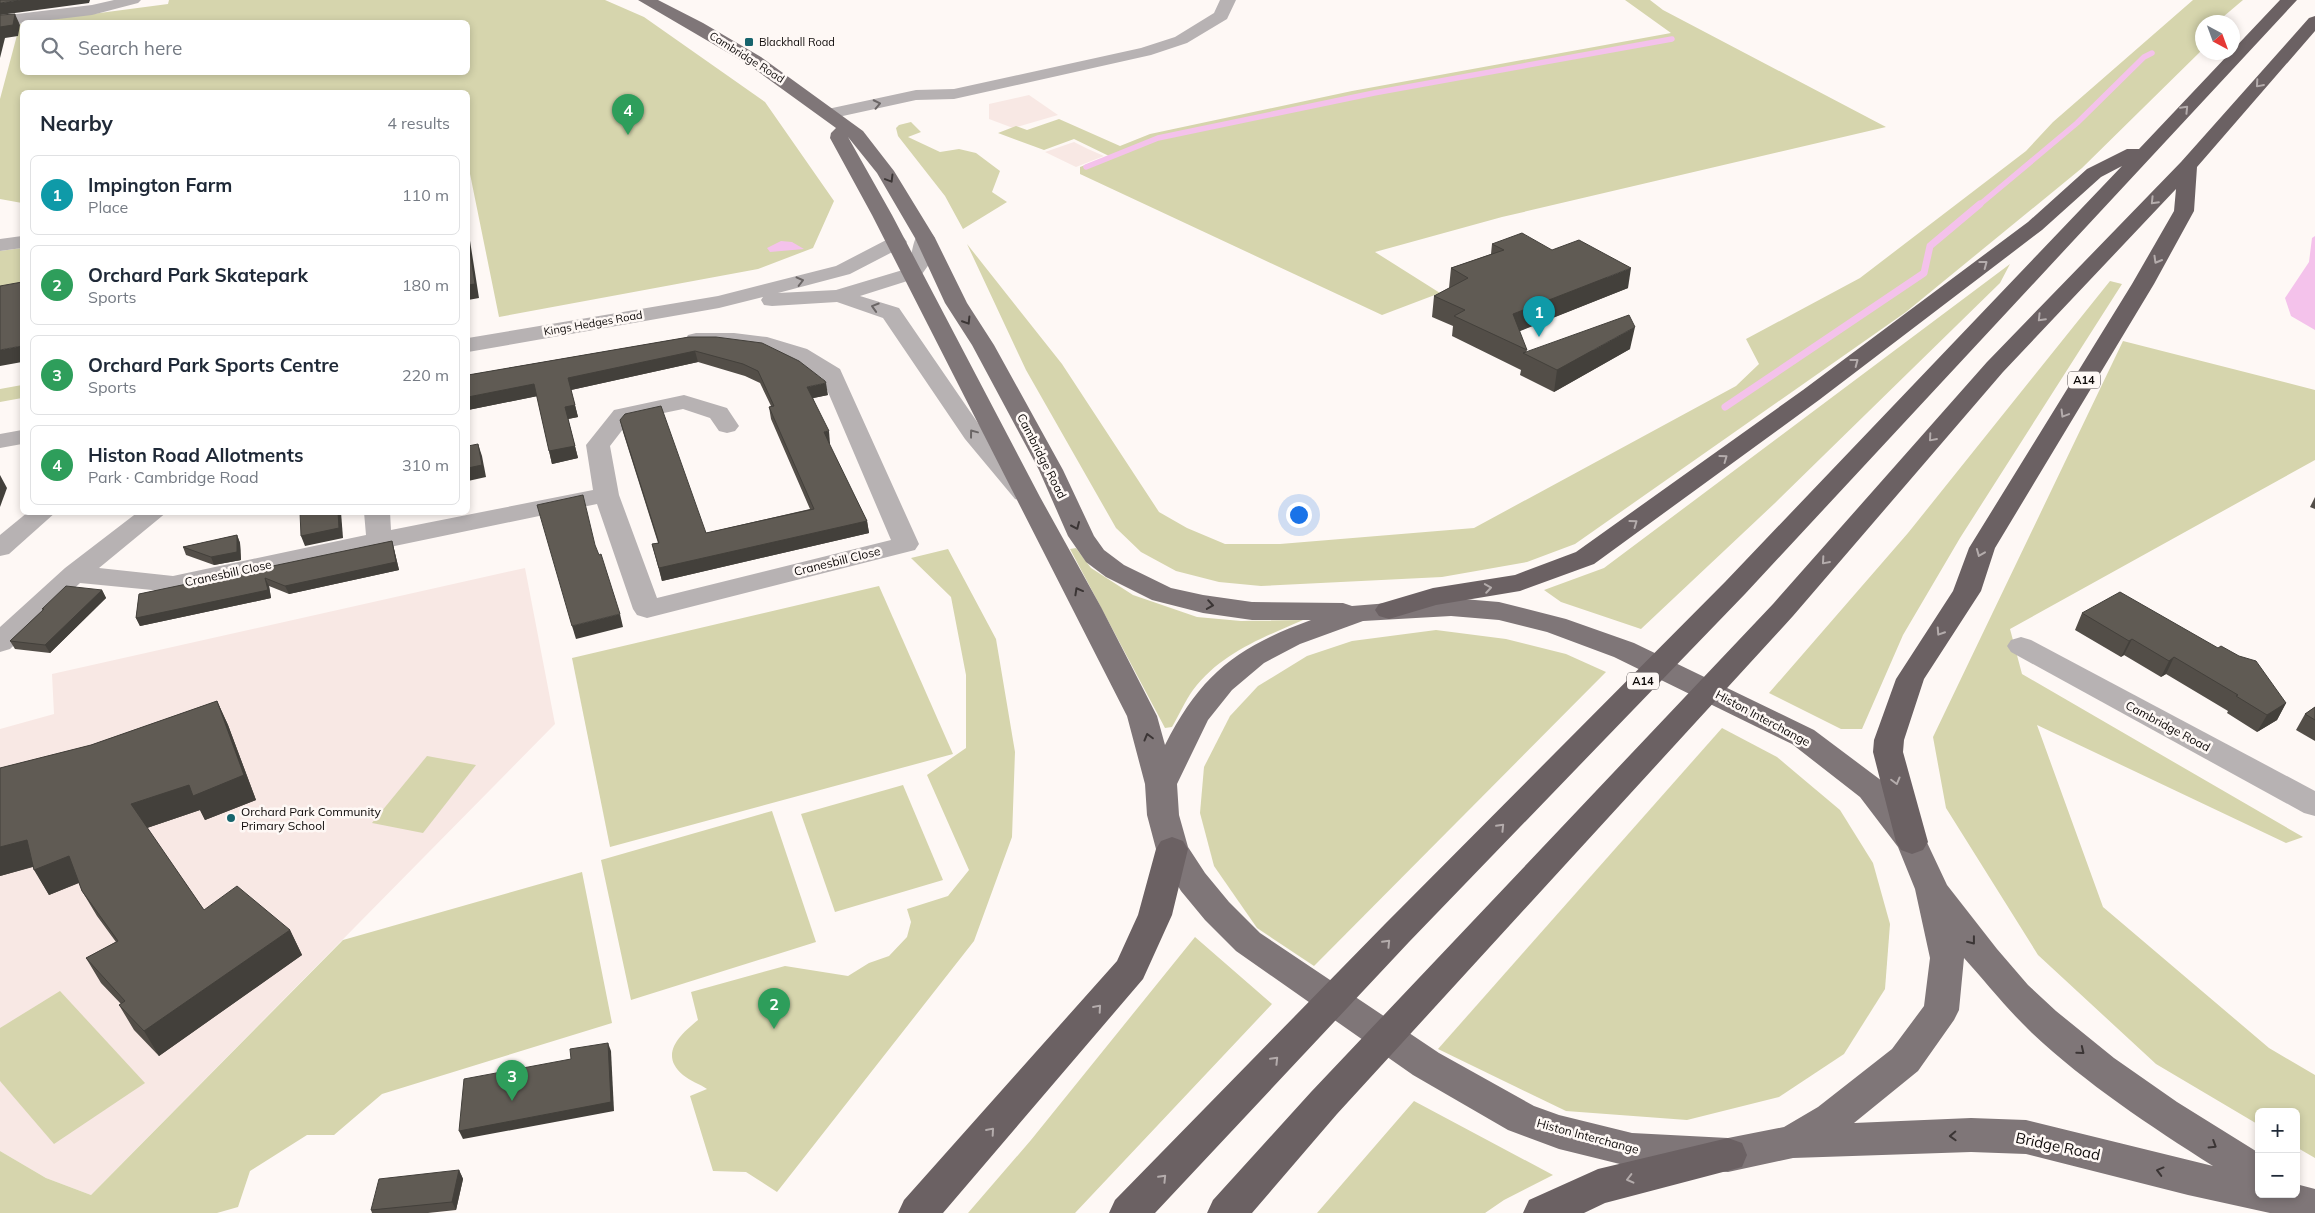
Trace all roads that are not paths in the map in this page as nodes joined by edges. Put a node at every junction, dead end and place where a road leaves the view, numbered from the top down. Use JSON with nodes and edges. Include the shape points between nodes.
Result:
{"nodes":[{"id":1,"x":133,"y":0,"type":"edge"},
{"id":2,"x":646,"y":0,"type":"edge"},
{"id":3,"x":1228,"y":0,"type":"edge"},
{"id":4,"x":2289,"y":0,"type":"edge"},
{"id":5,"x":0,"y":21,"type":"edge"},
{"id":6,"x":2315,"y":21,"type":"edge"},
{"id":7,"x":835,"y":119,"type":"junction"},
{"id":8,"x":2151,"y":144,"type":"junction"},
{"id":9,"x":2188,"y":166,"type":"junction"},
{"id":10,"x":925,"y":238,"type":"junction"},
{"id":11,"x":20,"y":242,"type":"edge"},
{"id":12,"x":897,"y":242,"type":"junction"},
{"id":13,"x":0,"y":245,"type":"edge"},
{"id":14,"x":843,"y":270,"type":"junction"},
{"id":15,"x":913,"y":274,"type":"junction"},
{"id":16,"x":944,"y":278,"type":"junction"},
{"id":17,"x":838,"y":296,"type":"junction"},
{"id":18,"x":719,"y":302,"type":"junction"},
{"id":19,"x":672,"y":343,"type":"edge"},
{"id":20,"x":470,"y":345,"type":"edge"},
{"id":21,"x":20,"y":422,"type":"edge"},
{"id":22,"x":0,"y":426,"type":"edge"},
{"id":23,"x":728,"y":426,"type":"dead end"},
{"id":24,"x":20,"y":437,"type":"edge"},
{"id":25,"x":0,"y":441,"type":"edge"},
{"id":26,"x":606,"y":495,"type":"junction"},
{"id":27,"x":1027,"y":497,"type":"junction"},
{"id":28,"x":40,"y":515,"type":"edge"},
{"id":29,"x":151,"y":515,"type":"edge"},
{"id":30,"x":377,"y":515,"type":"edge"},
{"id":31,"x":379,"y":540,"type":"junction"},
{"id":32,"x":0,"y":548,"type":"edge"},
{"id":33,"x":74,"y":574,"type":"junction"},
{"id":34,"x":1390,"y":610,"type":"junction"},
{"id":35,"x":1360,"y":612,"type":"junction"},
{"id":36,"x":0,"y":643,"type":"edge"},
{"id":37,"x":2021,"y":646,"type":"dead end"},
{"id":38,"x":1160,"y":784,"type":"junction"},
{"id":39,"x":2315,"y":805,"type":"edge"},
{"id":40,"x":1912,"y":842,"type":"junction"},
{"id":41,"x":1172,"y":849,"type":"junction"},
{"id":42,"x":1932,"y":889,"type":"junction"},
{"id":43,"x":1792,"y":1142,"type":"junction"},
{"id":44,"x":1728,"y":1155,"type":"junction"},
{"id":45,"x":2255,"y":1171,"type":"edge"},
{"id":46,"x":2255,"y":1192,"type":"edge"},
{"id":47,"x":2287,"y":1198,"type":"edge"},
{"id":48,"x":2303,"y":1201,"type":"edge"},
{"id":49,"x":918,"y":1213,"type":"edge"},
{"id":50,"x":1129,"y":1213,"type":"edge"},
{"id":51,"x":1227,"y":1213,"type":"edge"},
{"id":52,"x":1543,"y":1213,"type":"edge"}],
"edges":[{"from":1,"to":5,"type":"street","via":[[92,10]]},
{"from":2,"to":7,"type":"main road","name":"Cambridge Road","via":[[755,61]]},
{"from":3,"to":7,"type":"street","via":[[1221,16],[1182,40],[1145,52],[954,94],[930,105]]},
{"from":8,"to":4,"type":"highway","number":"A14","one_way":true},
{"from":6,"to":9,"type":"highway","one_way":true},
{"from":7,"to":10,"type":"main road","name":"Cambridge Road","one_way":true,"via":[[858,135],[885,171]]},
{"from":7,"to":12,"type":"main road","via":[[839,138]]},
{"from":34,"to":8,"type":"highway","one_way":true,"via":[[1433,598],[1520,583],[1585,558],[1811,395],[2035,226],[2094,173]]},
{"from":50,"to":8,"type":"highway","number":"A14","one_way":true,"via":[[1735,588]]},
{"from":9,"to":40,"type":"highway","number":"A14","one_way":true,"via":[[2184,211],[1982,548],[1967,591],[1910,679],[1889,740],[1888,752]]},
{"from":9,"to":51,"type":"highway","one_way":true,"via":[[1995,367],[1783,610],[1324,1103]]},
{"from":10,"to":15,"type":"street","via":[[922,260]]},
{"from":10,"to":16,"type":"main road","name":"Cambridge Road"},
{"from":11,"to":13,"type":"street"},
{"from":12,"to":14,"type":"street","name":"Kings Hedges Road"},
{"from":12,"to":15,"type":"main road"},
{"from":14,"to":15,"type":"street","name":"Kings Hedges Road"},
{"from":18,"to":14,"type":"street","name":"Kings Hedges Road","one_way":true},
{"from":15,"to":16,"type":"street","name":"Kings Hedges Road"},
{"from":15,"to":17,"type":"street","name":"Kings Hedges Road"},
{"from":15,"to":27,"type":"main road"},
{"from":16,"to":35,"type":"main road","name":"Cambridge Road","one_way":true,"via":[[1051,470],[1081,536],[1095,556],[1115,571],[1162,594],[1203,604],[1252,611]]},
{"from":17,"to":18,"type":"street","name":"Kings Hedges Road"},
{"from":27,"to":17,"type":"street","one_way":true,"via":[[973,434],[891,313]]},
{"from":18,"to":20,"type":"street","name":"Kings Hedges Road"},
{"from":19,"to":26,"type":"street","name":"Cranesbill Close","via":[[743,339],[780,346],[811,358],[832,374],[906,544],[647,609]]},
{"from":21,"to":22,"type":"street"},
{"from":23,"to":26,"type":"street","name":"Cranesbill Close","via":[[719,413],[684,402],[622,415],[598,445]]},
{"from":24,"to":25,"type":"street"},
{"from":26,"to":31,"type":"street","name":"Cranesbill Close"},
{"from":38,"to":27,"type":"main road","one_way":true,"via":[[1142,716]]},
{"from":28,"to":32,"type":"street"},
{"from":29,"to":33,"type":"street"},
{"from":30,"to":31,"type":"street"},
{"from":31,"to":33,"type":"street","name":"Cranesbill Close","via":[[173,584]]},
{"from":33,"to":36,"type":"street"},
{"from":34,"to":35,"type":"main road","name":"Histon Interchange"},
{"from":34,"to":40,"type":"main road","name":"Histon Interchange","via":[[1451,607],[1499,611],[1556,624],[1624,650],[1803,737],[1871,789]]},
{"from":35,"to":38,"type":"main road","name":"Histon Interchange","via":[[1290,638],[1254,656],[1222,683],[1195,715]]},
{"from":37,"to":39,"type":"street","name":"Cambridge Road"},
{"from":38,"to":41,"type":"main road","name":"Histon Interchange","via":[[1163,815]]},
{"from":40,"to":42,"type":"main road","name":"Histon Interchange"},
{"from":41,"to":44,"type":"main road","name":"Histon Interchange","via":[[1211,904],[1248,942],[1426,1064],[1521,1118],[1559,1132],[1632,1150]]},
{"from":49,"to":41,"type":"highway","one_way":true,"via":[[1131,969],[1156,915]]},
{"from":42,"to":43,"type":"main road","name":"Histon Interchange","via":[[1947,958],[1941,1010],[1905,1060],[1839,1113]]},
{"from":42,"to":45,"type":"main road","one_way":true,"via":[[2015,994],[2043,1020],[2161,1112]]},
{"from":43,"to":44,"type":"main road","name":"Histon Interchange"},
{"from":46,"to":43,"type":"main road","name":"Bridge Road","one_way":true,"via":[[2026,1137],[1986,1135]]},
{"from":44,"to":52,"type":"highway","one_way":true,"via":[[1598,1187]]},
{"from":47,"to":48,"type":"main road"}]}
